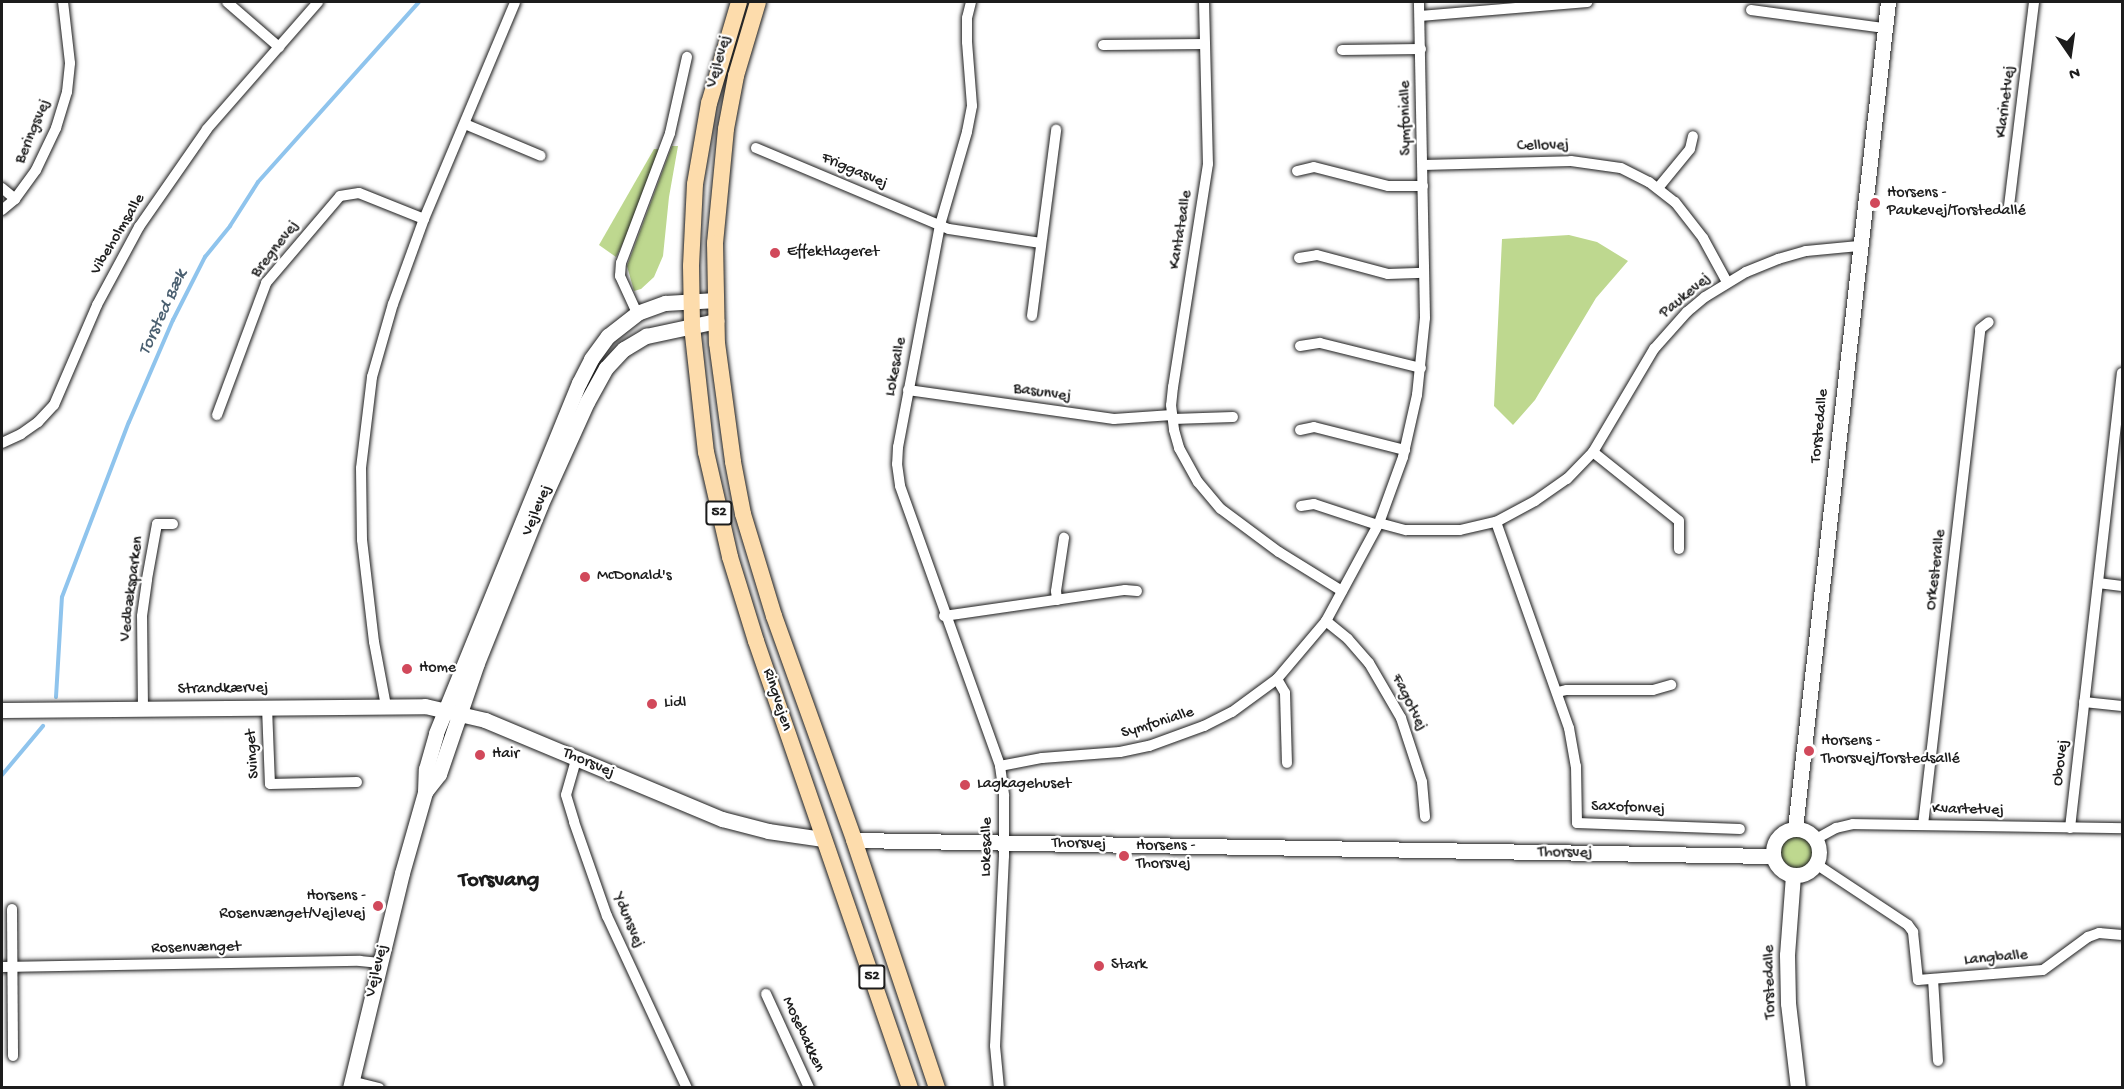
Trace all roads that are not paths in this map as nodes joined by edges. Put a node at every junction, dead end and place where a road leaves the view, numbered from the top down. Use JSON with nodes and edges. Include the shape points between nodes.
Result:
{"nodes":[{"id":1,"x":63,"y":2,"type":"edge"},
{"id":2,"x":227,"y":2,"type":"edge"},
{"id":3,"x":318,"y":2,"type":"edge"},
{"id":4,"x":515,"y":2,"type":"edge"},
{"id":5,"x":739,"y":2,"type":"edge"},
{"id":6,"x":758,"y":2,"type":"edge"},
{"id":7,"x":971,"y":2,"type":"edge"},
{"id":8,"x":1204,"y":2,"type":"edge"},
{"id":9,"x":1419,"y":2,"type":"edge"},
{"id":10,"x":1587,"y":2,"type":"edge"},
{"id":11,"x":1888,"y":2,"type":"edge"},
{"id":12,"x":2034,"y":2,"type":"edge"},
{"id":13,"x":1751,"y":10,"type":"dead end"},
{"id":14,"x":1420,"y":16,"type":"junction"},
{"id":15,"x":1885,"y":28,"type":"junction"},
{"id":16,"x":1204,"y":44,"type":"junction"},
{"id":17,"x":1103,"y":45,"type":"dead end"},
{"id":18,"x":279,"y":47,"type":"junction"},
{"id":19,"x":1421,"y":49,"type":"junction"},
{"id":20,"x":1342,"y":50,"type":"dead end"},
{"id":21,"x":687,"y":57,"type":"dead end"},
{"id":22,"x":465,"y":124,"type":"junction"},
{"id":23,"x":1056,"y":130,"type":"dead end"},
{"id":24,"x":1693,"y":136,"type":"dead end"},
{"id":25,"x":756,"y":148,"type":"dead end"},
{"id":26,"x":541,"y":156,"type":"dead end"},
{"id":27,"x":1423,"y":165,"type":"junction"},
{"id":28,"x":1297,"y":171,"type":"dead end"},
{"id":29,"x":1423,"y":186,"type":"junction"},
{"id":30,"x":2,"y":188,"type":"edge"},
{"id":31,"x":1658,"y":188,"type":"junction"},
{"id":32,"x":15,"y":199,"type":"junction"},
{"id":33,"x":2009,"y":206,"type":"dead end"},
{"id":34,"x":2,"y":210,"type":"edge"},
{"id":35,"x":424,"y":219,"type":"junction"},
{"id":36,"x":940,"y":225,"type":"junction"},
{"id":37,"x":1041,"y":243,"type":"junction"},
{"id":38,"x":1859,"y":246,"type":"junction"},
{"id":39,"x":1299,"y":258,"type":"dead end"},
{"id":40,"x":1424,"y":273,"type":"junction"},
{"id":41,"x":1727,"y":282,"type":"junction"},
{"id":42,"x":716,"y":300,"type":"junction"},
{"id":43,"x":691,"y":301,"type":"junction"},
{"id":44,"x":638,"y":314,"type":"junction"},
{"id":45,"x":1032,"y":316,"type":"dead end"},
{"id":46,"x":716,"y":321,"type":"junction"},
{"id":47,"x":1989,"y":322,"type":"dead end"},
{"id":48,"x":692,"y":326,"type":"junction"},
{"id":49,"x":1300,"y":346,"type":"dead end"},
{"id":50,"x":1421,"y":368,"type":"junction"},
{"id":51,"x":2122,"y":373,"type":"edge"},
{"id":52,"x":908,"y":390,"type":"junction"},
{"id":53,"x":217,"y":415,"type":"dead end"},
{"id":54,"x":1172,"y":417,"type":"junction"},
{"id":55,"x":1233,"y":417,"type":"dead end"},
{"id":56,"x":1300,"y":430,"type":"dead end"},
{"id":57,"x":2,"y":443,"type":"edge"},
{"id":58,"x":1405,"y":450,"type":"junction"},
{"id":59,"x":1593,"y":452,"type":"junction"},
{"id":60,"x":2118,"y":465,"type":"edge"},
{"id":61,"x":1301,"y":506,"type":"dead end"},
{"id":62,"x":1496,"y":522,"type":"junction"},
{"id":63,"x":173,"y":524,"type":"dead end"},
{"id":64,"x":1379,"y":524,"type":"junction"},
{"id":65,"x":1064,"y":538,"type":"dead end"},
{"id":66,"x":1679,"y":549,"type":"dead end"},
{"id":67,"x":2098,"y":583,"type":"junction"},
{"id":68,"x":2122,"y":586,"type":"edge"},
{"id":69,"x":1137,"y":591,"type":"dead end"},
{"id":70,"x":1342,"y":591,"type":"junction"},
{"id":71,"x":1057,"y":600,"type":"junction"},
{"id":72,"x":944,"y":616,"type":"junction"},
{"id":73,"x":1326,"y":621,"type":"junction"},
{"id":74,"x":1277,"y":679,"type":"junction"},
{"id":75,"x":1671,"y":686,"type":"dead end"},
{"id":76,"x":1558,"y":692,"type":"junction"},
{"id":77,"x":2084,"y":702,"type":"junction"},
{"id":78,"x":386,"y":706,"type":"junction"},
{"id":79,"x":2122,"y":706,"type":"edge"},
{"id":80,"x":267,"y":707,"type":"junction"},
{"id":81,"x":143,"y":709,"type":"junction"},
{"id":82,"x":2,"y":710,"type":"edge"},
{"id":83,"x":452,"y":711,"type":"junction"},
{"id":84,"x":576,"y":760,"type":"junction"},
{"id":85,"x":1287,"y":763,"type":"dead end"},
{"id":86,"x":1000,"y":766,"type":"junction"},
{"id":87,"x":357,"y":782,"type":"dead end"},
{"id":88,"x":1425,"y":817,"type":"dead end"},
{"id":89,"x":1923,"y":825,"type":"junction"},
{"id":90,"x":1795,"y":828,"type":"junction"},
{"id":91,"x":2070,"y":828,"type":"junction"},
{"id":92,"x":2122,"y":828,"type":"edge"},
{"id":93,"x":1740,"y":829,"type":"dead end"},
{"id":94,"x":823,"y":839,"type":"junction"},
{"id":95,"x":1816,"y":839,"type":"junction"},
{"id":96,"x":854,"y":840,"type":"junction"},
{"id":97,"x":1004,"y":843,"type":"junction"},
{"id":98,"x":1773,"y":856,"type":"junction"},
{"id":99,"x":1816,"y":864,"type":"junction"},
{"id":100,"x":1793,"y":875,"type":"junction"},
{"id":101,"x":12,"y":909,"type":"dead end"},
{"id":102,"x":2122,"y":935,"type":"edge"},
{"id":103,"x":380,"y":963,"type":"junction"},
{"id":104,"x":7,"y":967,"type":"edge"},
{"id":105,"x":1933,"y":979,"type":"junction"},
{"id":106,"x":766,"y":994,"type":"dead end"},
{"id":107,"x":13,"y":1056,"type":"dead end"},
{"id":108,"x":1938,"y":1061,"type":"dead end"},
{"id":109,"x":350,"y":1084,"type":"edge"},
{"id":110,"x":379,"y":1088,"type":"edge"},
{"id":111,"x":687,"y":1088,"type":"edge"},
{"id":112,"x":809,"y":1088,"type":"edge"},
{"id":113,"x":910,"y":1088,"type":"edge"},
{"id":114,"x":937,"y":1088,"type":"edge"},
{"id":115,"x":999,"y":1088,"type":"edge"},
{"id":116,"x":1798,"y":1088,"type":"edge"}],
"edges":[{"from":1,"to":32,"type":"street","name":"Beringsvej","via":[[70,63],[67,92],[56,128],[36,170]]},
{"from":2,"to":18,"type":"street"},
{"from":3,"to":18,"type":"street","name":"Vibeholmsalle"},
{"from":4,"to":22,"type":"street"},
{"from":5,"to":43,"type":"main road","name":"Vejlevej","number":"52","via":[[701,143],[694,195]]},
{"from":6,"to":42,"type":"main road","name":"Vejlevej","number":"52","via":[[736,76],[726,129],[715,243]]},
{"from":7,"to":36,"type":"street","name":"Lokesalle","via":[[966,42],[972,106]]},
{"from":8,"to":16,"type":"street","name":"Kantatealle"},
{"from":9,"to":14,"type":"street","name":"Symfonialle"},
{"from":10,"to":14,"type":"street"},
{"from":11,"to":15,"type":"street","name":"Torstedalle"},
{"from":12,"to":33,"type":"street","name":"Klarinetvej"},
{"from":13,"to":15,"type":"street"},
{"from":14,"to":19,"type":"street","name":"Symfonialle"},
{"from":15,"to":38,"type":"street","name":"Torstedalle"},
{"from":16,"to":17,"type":"street"},
{"from":16,"to":54,"type":"street","name":"Kantatealle","via":[[1208,164],[1173,387]]},
{"from":18,"to":57,"type":"street","name":"Vibeholmsalle","via":[[207,129],[139,227],[102,295],[54,405],[38,422]]},
{"from":19,"to":20,"type":"street"},
{"from":19,"to":27,"type":"street","name":"Symfonialle"},
{"from":21,"to":44,"type":"street","name":"Vejlevej","via":[[670,133],[621,263],[620,276]]},
{"from":22,"to":26,"type":"street"},
{"from":22,"to":35,"type":"street"},
{"from":23,"to":37,"type":"street"},
{"from":24,"to":31,"type":"street","via":[[1690,149]]},
{"from":25,"to":36,"type":"street","name":"Friggasvej"},
{"from":27,"to":29,"type":"street","name":"Symfonialle"},
{"from":27,"to":31,"type":"street","name":"Cellovej","via":[[1590,162],[1621,168]]},
{"from":28,"to":29,"type":"street","via":[[1314,167],[1388,186]]},
{"from":29,"to":40,"type":"street","name":"Symfonialle"},
{"from":30,"to":32,"type":"street"},
{"from":31,"to":41,"type":"street","name":"Cellovej","via":[[1691,221]]},
{"from":32,"to":34,"type":"street","name":"Beringsvej"},
{"from":35,"to":53,"type":"street","name":"Bregnevej","via":[[359,193],[340,196],[266,282]]},
{"from":35,"to":78,"type":"street","via":[[372,377],[361,468],[365,580]]},
{"from":36,"to":37,"type":"street"},
{"from":36,"to":52,"type":"street","name":"Lokesalle"},
{"from":37,"to":45,"type":"street"},
{"from":38,"to":41,"type":"street","name":"Paukevej","via":[[1778,259]]},
{"from":38,"to":90,"type":"street","name":"Torstedalle"},
{"from":39,"to":40,"type":"street","via":[[1317,255],[1388,274]]},
{"from":40,"to":50,"type":"street","name":"Symfonialle"},
{"from":41,"to":59,"type":"street","name":"Paukevej","via":[[1687,312],[1654,349]]},
{"from":42,"to":43,"type":"street","name":"Vejlevej"},
{"from":42,"to":46,"type":"main road","name":"Vejlevej","number":"52"},
{"from":43,"to":44,"type":"street","name":"Vejlevej","via":[[664,303]]},
{"from":43,"to":48,"type":"main road","name":"Ringvejen","number":"52"},
{"from":44,"to":83,"type":"street","name":"Vejlevej","via":[[608,336],[587,367]]},
{"from":46,"to":48,"type":"street","name":"Vejlevej"},
{"from":46,"to":96,"type":"main road","name":"Ringvejen","number":"52","via":[[723,401],[743,514],[774,616]]},
{"from":47,"to":89,"type":"street","name":"Orkesteralle","via":[[1980,329]]},
{"from":48,"to":83,"type":"street","name":"Vejlevej","via":[[646,336],[624,349],[606,368]]},
{"from":48,"to":94,"type":"main road","name":"Ringvejen","number":"52","via":[[706,452],[724,536]]},
{"from":49,"to":50,"type":"street","via":[[1320,343]]},
{"from":50,"to":58,"type":"street","name":"Symfonialle"},
{"from":51,"to":60,"type":"street","name":"Obovej"},
{"from":52,"to":54,"type":"street","name":"Basunvej","via":[[1114,419]]},
{"from":52,"to":72,"type":"street","name":"Lokesalle","via":[[898,447],[900,486]]},
{"from":54,"to":55,"type":"street"},
{"from":54,"to":70,"type":"street","name":"Kantatealle","via":[[1179,448],[1209,497],[1278,552]]},
{"from":56,"to":58,"type":"street","via":[[1314,427]]},
{"from":58,"to":64,"type":"street","name":"Symfonialle"},
{"from":59,"to":62,"type":"street","name":"Paukevej","via":[[1553,490]]},
{"from":59,"to":66,"type":"street","via":[[1679,521]]},
{"from":60,"to":67,"type":"street","name":"Obovej"},
{"from":61,"to":64,"type":"street","via":[[1314,504]]},
{"from":62,"to":64,"type":"street","name":"Paukevej","via":[[1434,531]]},
{"from":62,"to":76,"type":"street","name":"Saxofonvej"},
{"from":63,"to":81,"type":"street","name":"Vedbæksparken","via":[[157,524],[147,579],[142,616]]},
{"from":64,"to":70,"type":"street","name":"Symfonialle"},
{"from":65,"to":71,"type":"street"},
{"from":67,"to":68,"type":"street"},
{"from":67,"to":77,"type":"street","name":"Obovej"},
{"from":69,"to":71,"type":"street"},
{"from":70,"to":73,"type":"street","name":"Symfonialle"},
{"from":71,"to":72,"type":"street"},
{"from":72,"to":86,"type":"street","name":"Lokesalle"},
{"from":73,"to":74,"type":"street","name":"Symfonialle"},
{"from":73,"to":88,"type":"street","name":"Fagotvej","via":[[1369,663],[1401,718],[1422,782]]},
{"from":74,"to":85,"type":"street","via":[[1285,693]]},
{"from":74,"to":86,"type":"street","name":"Symfonialle","via":[[1232,712],[1178,737],[1120,752],[1042,758]]},
{"from":75,"to":76,"type":"street","via":[[1653,690]]},
{"from":76,"to":93,"type":"street","name":"Saxofonvej","via":[[1573,745],[1576,823]]},
{"from":77,"to":79,"type":"street"},
{"from":77,"to":91,"type":"street","name":"Obovej"},
{"from":78,"to":80,"type":"street","name":"Strandkærvej"},
{"from":78,"to":83,"type":"street","name":"Strandkærvej","via":[[419,705]]},
{"from":80,"to":81,"type":"street","name":"Strandkærvej"},
{"from":80,"to":87,"type":"street","name":"Svinget","via":[[270,784]]},
{"from":81,"to":82,"type":"street","name":"Strandkærvej"},
{"from":83,"to":84,"type":"street","name":"Thorsvej","via":[[485,720]]},
{"from":83,"to":103,"type":"street","name":"Vejlevej","via":[[426,769],[425,792]]},
{"from":84,"to":94,"type":"street","name":"Thorsvej","via":[[722,819]]},
{"from":84,"to":111,"type":"street","name":"Ydunsvej","via":[[566,795],[574,822],[607,916]]},
{"from":86,"to":97,"type":"street","name":"Lokesalle"},
{"from":89,"to":91,"type":"street","name":"Kvartetvej"},
{"from":89,"to":95,"type":"street","name":"Kvartetvej","via":[[1853,824]]},
{"from":90,"to":95,"type":"street"},
{"from":90,"to":98,"type":"street","via":[[1778,837]]},
{"from":91,"to":92,"type":"street","name":"Kvartetvej"},
{"from":94,"to":96,"type":"main road","name":"Thorsvej"},
{"from":94,"to":113,"type":"main road","name":"Ringvejen","number":"52"},
{"from":95,"to":99,"type":"street","via":[[1820,852]]},
{"from":96,"to":97,"type":"street","name":"Thorsvej"},
{"from":96,"to":114,"type":"main road","name":"Ringvejen","number":"52"},
{"from":97,"to":98,"type":"street","name":"Thorsvej"},
{"from":97,"to":115,"type":"street","name":"Lokesalle","via":[[995,1046]]},
{"from":98,"to":100,"type":"street","via":[[1780,869]]},
{"from":99,"to":100,"type":"street","via":[[1808,872]]},
{"from":99,"to":105,"type":"street","via":[[1908,925],[1913,932],[1918,980]]},
{"from":100,"to":116,"type":"street","name":"Torstedalle","via":[[1788,1003]]},
{"from":101,"to":104,"type":"street"},
{"from":102,"to":105,"type":"street","name":"Langballe","via":[[2099,933],[2088,937],[2043,970]]},
{"from":103,"to":104,"type":"street","name":"Rosenvænget"},
{"from":103,"to":109,"type":"street","name":"Vejlevej"},
{"from":104,"to":107,"type":"street"},
{"from":105,"to":108,"type":"street"},
{"from":106,"to":112,"type":"street","name":"Mosebakken"},
{"from":109,"to":110,"type":"street","name":"Vejlevej"}]}
